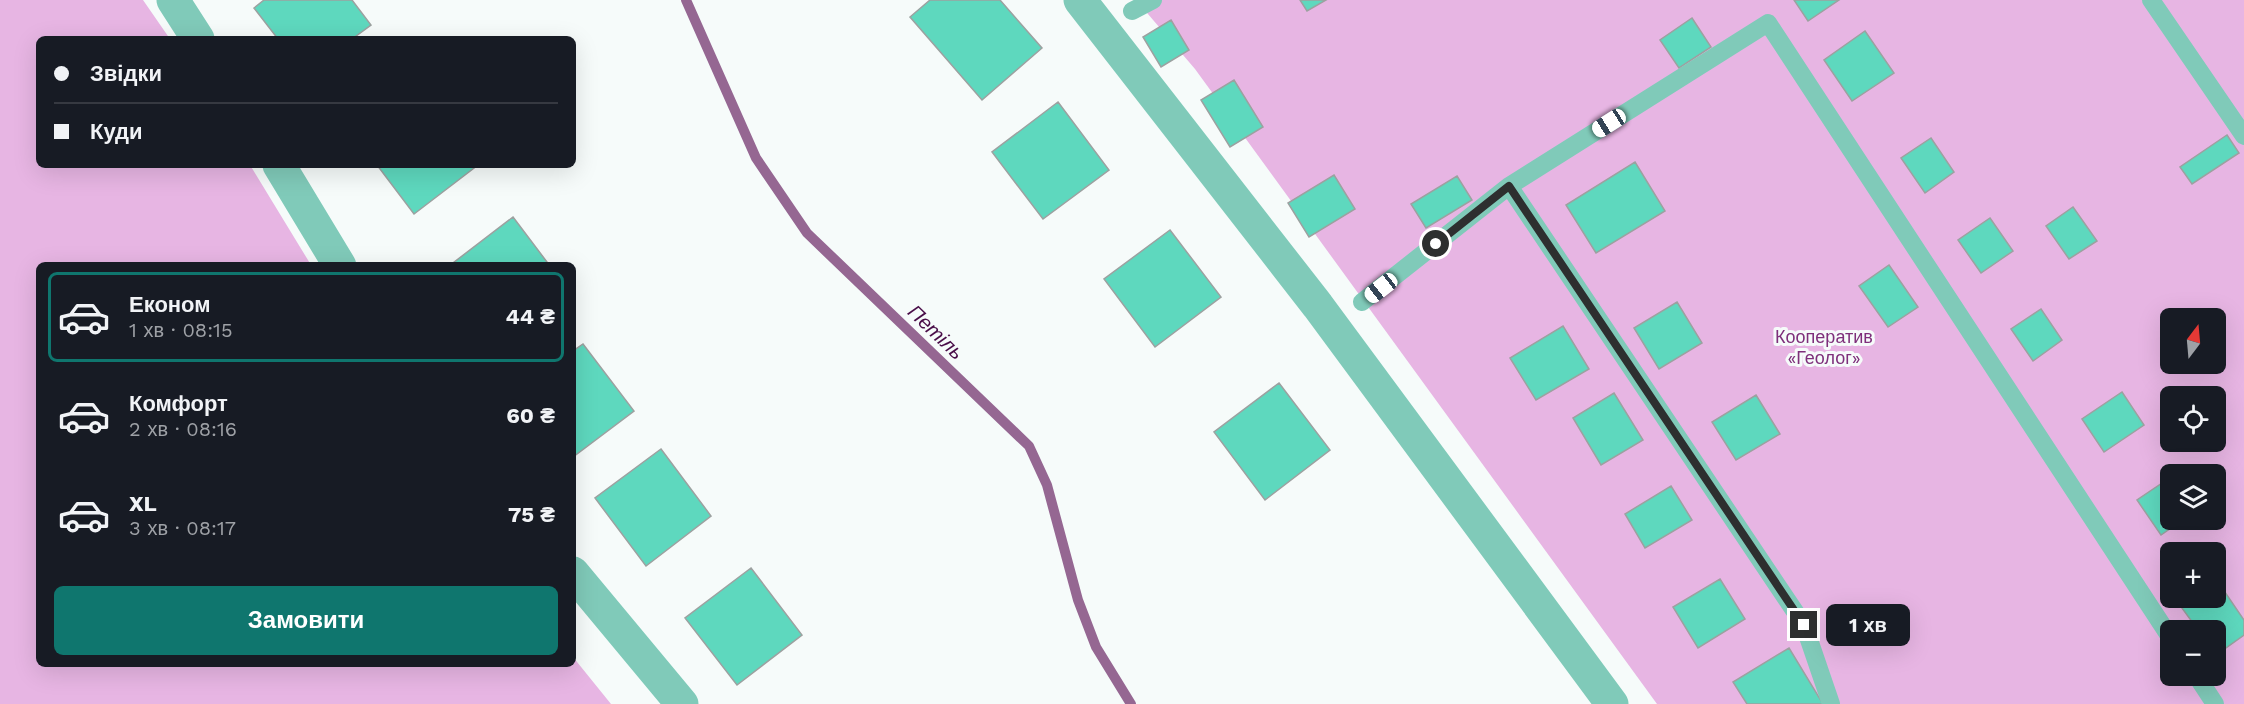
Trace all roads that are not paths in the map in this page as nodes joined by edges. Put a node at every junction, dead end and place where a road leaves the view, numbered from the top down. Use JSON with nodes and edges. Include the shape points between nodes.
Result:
{"nodes":[{"id":1,"x":173,"y":0,"type":"edge"},
{"id":2,"x":1080,"y":0,"type":"edge"},
{"id":3,"x":1153,"y":0,"type":"edge"},
{"id":4,"x":2151,"y":0,"type":"edge"},
{"id":5,"x":1132,"y":11,"type":"dead end"},
{"id":6,"x":196,"y":36,"type":"edge"},
{"id":7,"x":2244,"y":136,"type":"edge"},
{"id":8,"x":281,"y":168,"type":"edge"},
{"id":9,"x":1509,"y":186,"type":"junction"},
{"id":10,"x":338,"y":262,"type":"edge"},
{"id":11,"x":1362,"y":302,"type":"dead end"},
{"id":12,"x":576,"y":577,"type":"edge"},
{"id":13,"x":2160,"y":622,"type":"edge"},
{"id":14,"x":2203,"y":686,"type":"edge"},
{"id":15,"x":682,"y":704,"type":"edge"},
{"id":16,"x":1612,"y":704,"type":"edge"},
{"id":17,"x":1831,"y":704,"type":"edge"},
{"id":18,"x":2215,"y":704,"type":"edge"}],
"edges":[{"from":1,"to":6,"type":"street"},
{"from":2,"to":16,"type":"street","via":[[1318,306]]},
{"from":3,"to":5,"type":"lane"},
{"from":4,"to":7,"type":"lane"},
{"from":8,"to":10,"type":"street"},
{"from":9,"to":11,"type":"lane"},
{"from":9,"to":13,"type":"lane","via":[[1768,23]]},
{"from":9,"to":17,"type":"lane","via":[[1804,625]]},
{"from":12,"to":15,"type":"street"},
{"from":14,"to":18,"type":"lane"}]}
